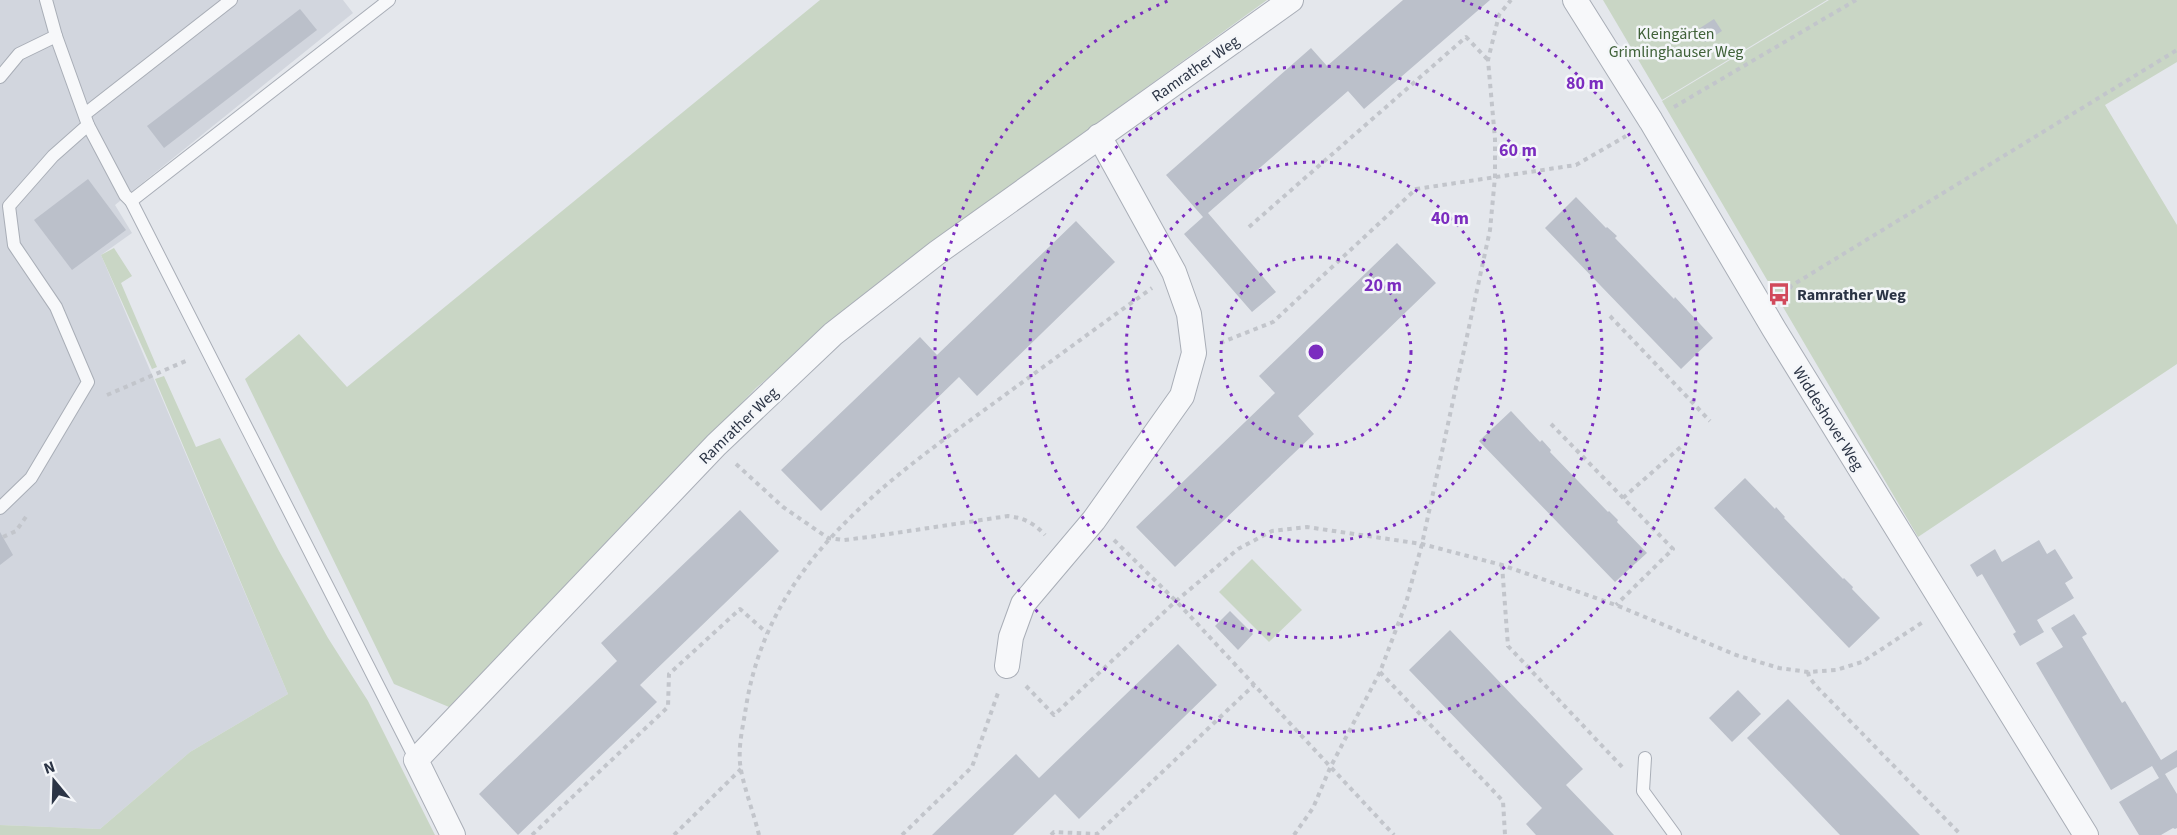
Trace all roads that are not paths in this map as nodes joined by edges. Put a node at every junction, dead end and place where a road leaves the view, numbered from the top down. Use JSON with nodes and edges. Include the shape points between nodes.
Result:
{"nodes":[{"id":1,"x":46,"y":0,"type":"edge"},
{"id":2,"x":231,"y":0,"type":"edge"},
{"id":3,"x":389,"y":0,"type":"edge"},
{"id":4,"x":1291,"y":0,"type":"edge"},
{"id":5,"x":1575,"y":0,"type":"edge"},
{"id":6,"x":56,"y":36,"type":"junction"},
{"id":7,"x":0,"y":77,"type":"edge"},
{"id":8,"x":86,"y":119,"type":"junction"},
{"id":9,"x":1099,"y":136,"type":"junction"},
{"id":10,"x":131,"y":201,"type":"junction"},
{"id":11,"x":0,"y":508,"type":"edge"},
{"id":12,"x":1007,"y":666,"type":"road end"},
{"id":13,"x":1645,"y":758,"type":"dead end"},
{"id":14,"x":416,"y":759,"type":"junction"},
{"id":15,"x":453,"y":835,"type":"edge"},
{"id":16,"x":1675,"y":835,"type":"edge"},
{"id":17,"x":2086,"y":835,"type":"edge"}],
"edges":[{"from":1,"to":6,"type":"lane"},
{"from":2,"to":8,"type":"lane"},
{"from":3,"to":10,"type":"lane"},
{"from":4,"to":9,"type":"street","name":"Ramrather Weg"},
{"from":5,"to":17,"type":"street","name":"Widdeshover Weg"},
{"from":6,"to":7,"type":"lane","via":[[19,54]]},
{"from":6,"to":8,"type":"lane"},
{"from":8,"to":10,"type":"lane"},
{"from":8,"to":11,"type":"lane","via":[[9,206],[14,245],[56,307],[88,382],[31,478]]},
{"from":9,"to":12,"type":"street","via":[[1174,272],[1189,314],[1194,353],[1182,396],[1094,520],[1023,604],[1011,637]]},
{"from":9,"to":14,"type":"street","name":"Ramrather Weg","via":[[938,252],[833,334],[716,445]]},
{"from":10,"to":14,"type":"lane"},
{"from":13,"to":16,"type":"lane","via":[[1643,790]]},
{"from":14,"to":15,"type":"street"}]}
